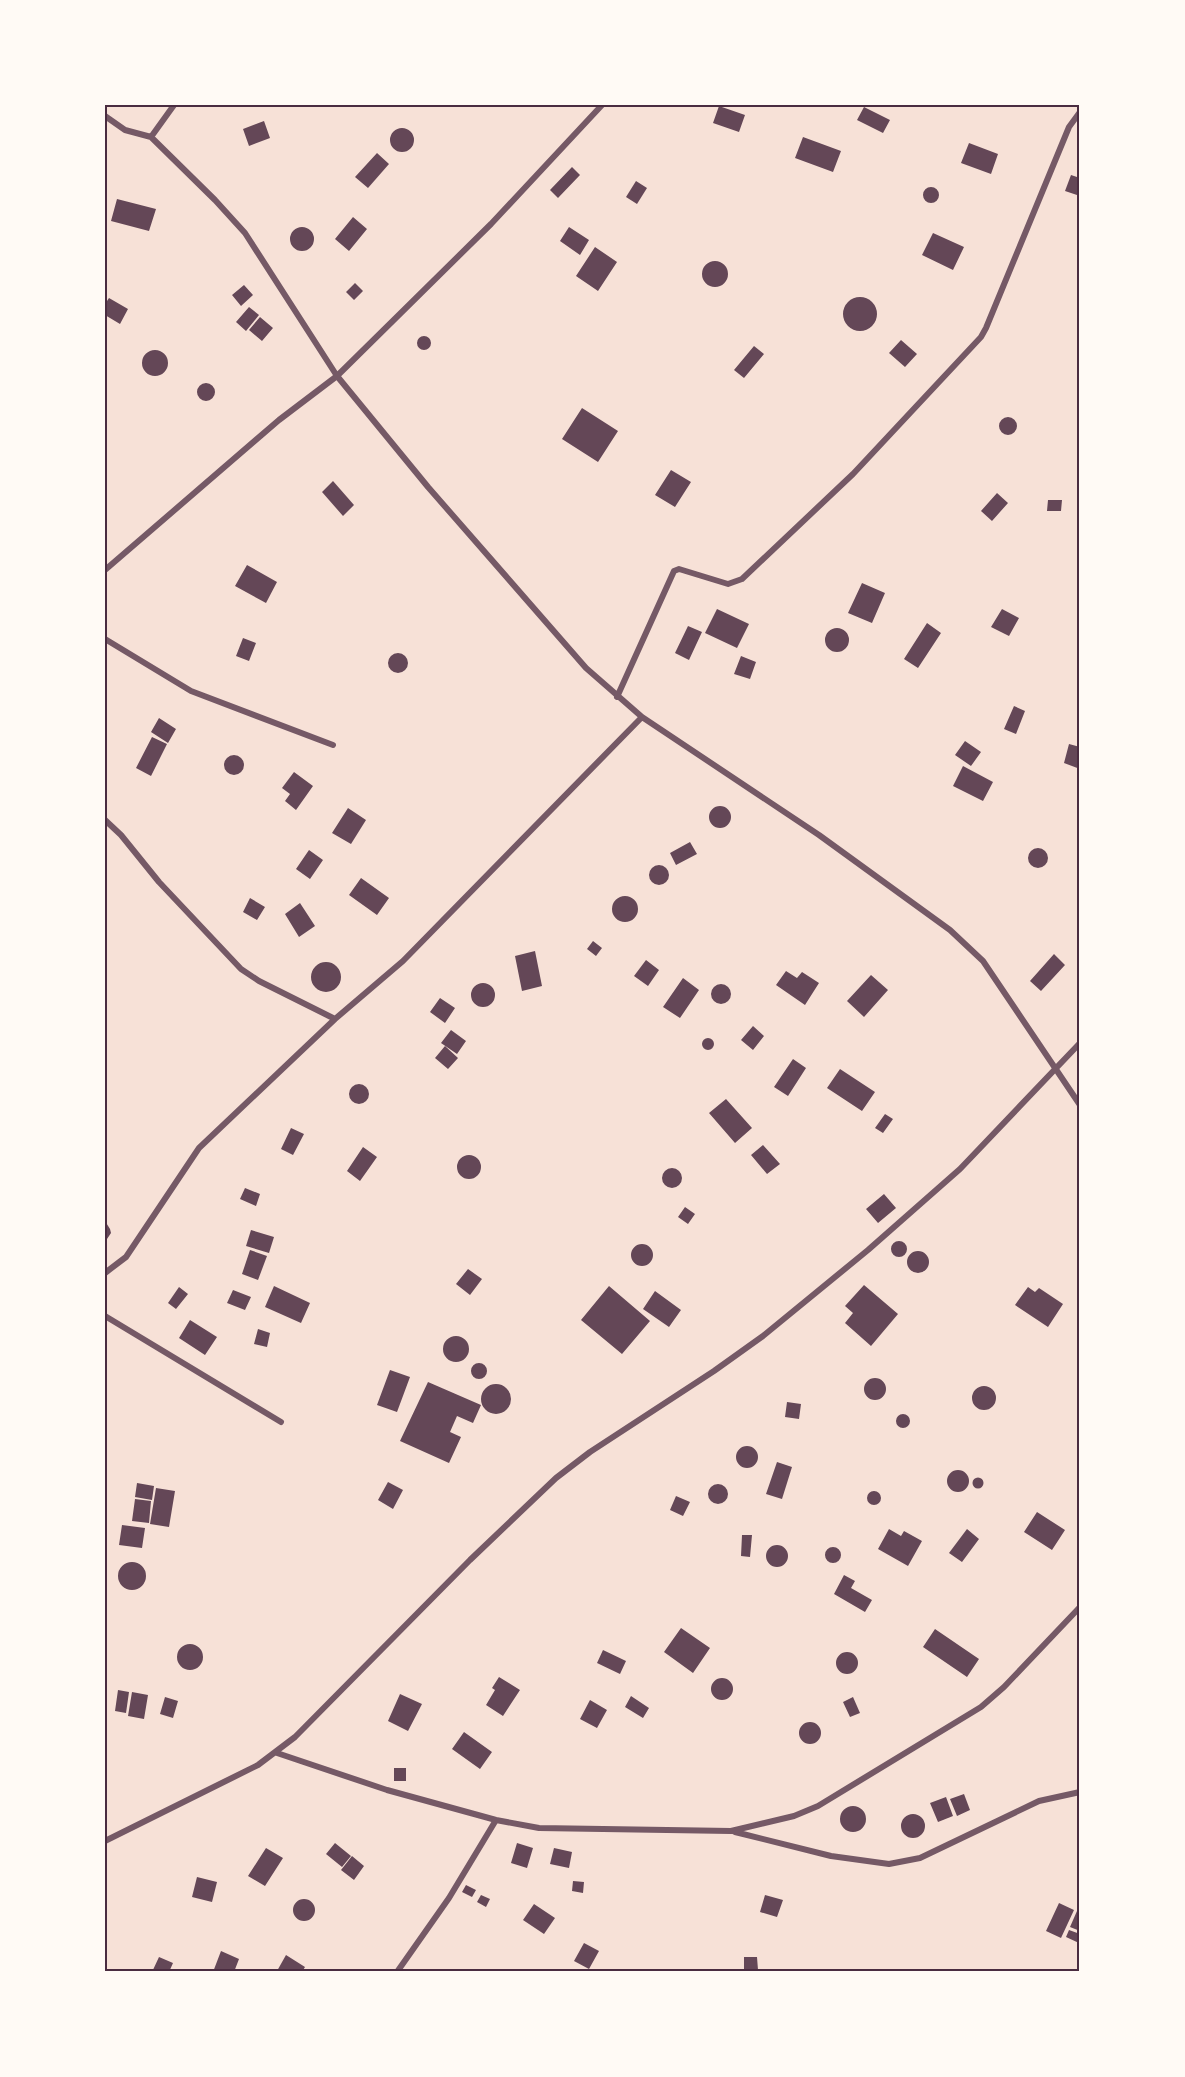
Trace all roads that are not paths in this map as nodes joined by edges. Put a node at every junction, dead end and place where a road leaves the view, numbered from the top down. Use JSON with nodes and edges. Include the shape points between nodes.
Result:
{"nodes":[{"id":1,"x":174,"y":105,"type":"edge"},
{"id":2,"x":602,"y":105,"type":"edge"},
{"id":3,"x":1080,"y":112,"type":"edge"},
{"id":4,"x":105,"y":116,"type":"edge"},
{"id":5,"x":151,"y":137,"type":"junction"},
{"id":6,"x":337,"y":376,"type":"junction"},
{"id":7,"x":105,"y":570,"type":"edge"},
{"id":8,"x":105,"y":639,"type":"edge"},
{"id":9,"x":617,"y":697,"type":"junction"},
{"id":10,"x":642,"y":717,"type":"junction"},
{"id":11,"x":333,"y":746,"type":"dead end"},
{"id":12,"x":105,"y":820,"type":"edge"},
{"id":13,"x":334,"y":1019,"type":"junction"},
{"id":14,"x":1080,"y":1043,"type":"edge"},
{"id":15,"x":1054,"y":1069,"type":"junction"},
{"id":16,"x":1080,"y":1105,"type":"edge"},
{"id":17,"x":105,"y":1273,"type":"edge"},
{"id":18,"x":105,"y":1316,"type":"edge"},
{"id":19,"x":281,"y":1422,"type":"dead end"},
{"id":20,"x":1080,"y":1607,"type":"edge"},
{"id":21,"x":277,"y":1753,"type":"junction"},
{"id":22,"x":1080,"y":1792,"type":"edge"},
{"id":23,"x":496,"y":1820,"type":"junction"},
{"id":24,"x":731,"y":1831,"type":"junction"},
{"id":25,"x":105,"y":1841,"type":"edge"},
{"id":26,"x":397,"y":1972,"type":"edge"}],
"edges":[{"from":1,"to":5,"type":"street"},
{"from":2,"to":6,"type":"street","via":[[491,224]]},
{"from":3,"to":9,"type":"street","via":[[1069,127],[981,337],[853,474],[742,579],[728,584],[679,569],[674,571]]},
{"from":4,"to":5,"type":"street","via":[[125,130]]},
{"from":5,"to":6,"type":"street","via":[[245,233]]},
{"from":6,"to":7,"type":"street","via":[[279,420]]},
{"from":6,"to":9,"type":"street","via":[[428,487],[586,668]]},
{"from":8,"to":11,"type":"street","via":[[191,691]]},
{"from":9,"to":10,"type":"street"},
{"from":10,"to":13,"type":"street","via":[[403,961]]},
{"from":10,"to":15,"type":"street","via":[[819,835],[950,930],[983,961]]},
{"from":12,"to":13,"type":"street","via":[[241,969]]},
{"from":13,"to":17,"type":"street","via":[[199,1148],[126,1257]]},
{"from":14,"to":15,"type":"street"},
{"from":15,"to":16,"type":"street"},
{"from":15,"to":21,"type":"street","via":[[960,1169],[789,1315],[556,1478]]},
{"from":18,"to":19,"type":"street"},
{"from":20,"to":24,"type":"street","via":[[981,1707],[818,1806]]},
{"from":21,"to":23,"type":"street","via":[[387,1790]]},
{"from":21,"to":25,"type":"street"},
{"from":22,"to":24,"type":"street","via":[[1040,1801],[920,1858],[890,1863],[831,1856]]},
{"from":23,"to":24,"type":"street","via":[[539,1828]]},
{"from":23,"to":26,"type":"street"}]}
